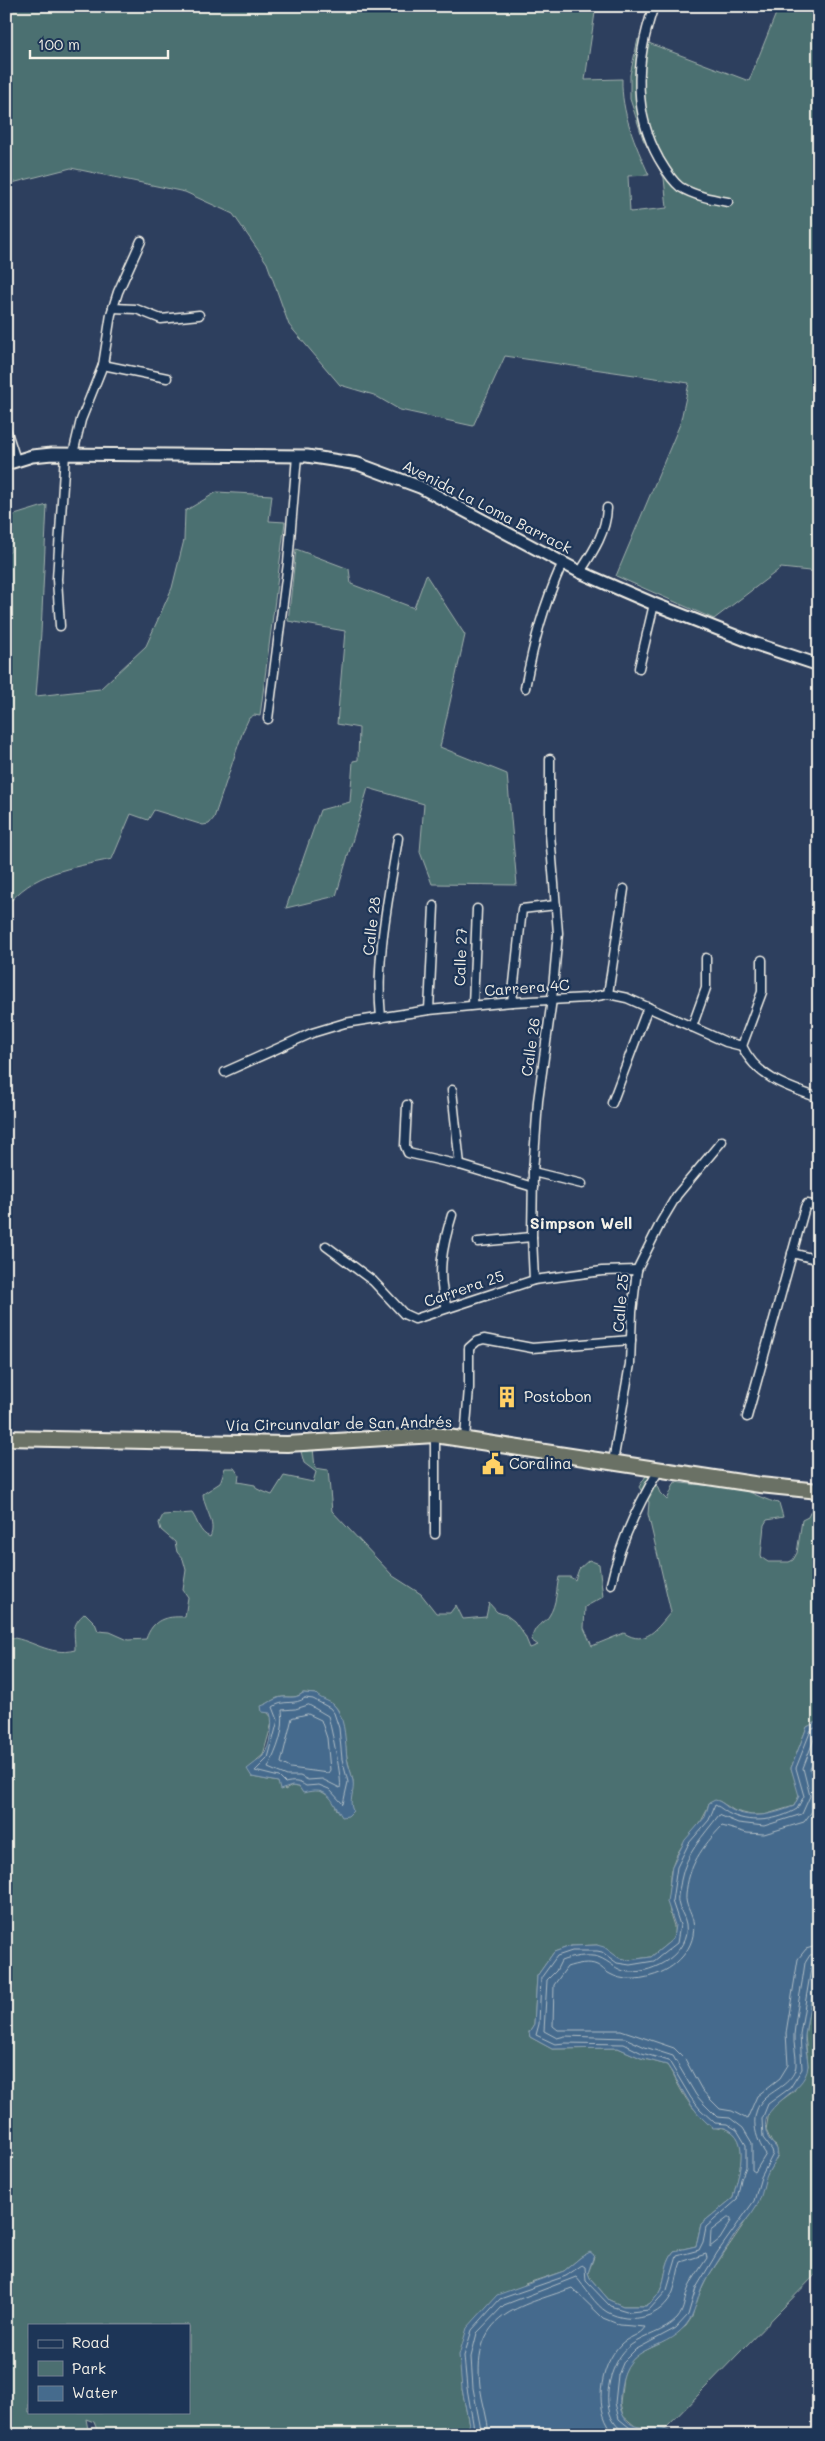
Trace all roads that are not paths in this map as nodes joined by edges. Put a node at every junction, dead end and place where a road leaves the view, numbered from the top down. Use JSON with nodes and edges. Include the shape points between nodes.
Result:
{"nodes":[{"id":1,"x":654,"y":6,"type":"edge"},
{"id":2,"x":728,"y":202,"type":"dead end"},
{"id":3,"x":141,"y":241,"type":"dead end"},
{"id":4,"x":114,"y":308,"type":"junction"},
{"id":5,"x":199,"y":315,"type":"dead end"},
{"id":6,"x":103,"y":365,"type":"junction"},
{"id":7,"x":166,"y":378,"type":"dead end"},
{"id":8,"x":6,"y":429,"type":"edge"},
{"id":9,"x":69,"y":454,"type":"junction"},
{"id":10,"x":297,"y":456,"type":"junction"},
{"id":11,"x":11,"y":462,"type":"edge"},
{"id":12,"x":607,"y":508,"type":"dead end"},
{"id":13,"x":562,"y":564,"type":"junction"},
{"id":14,"x":580,"y":572,"type":"junction"},
{"id":15,"x":654,"y":604,"type":"junction"},
{"id":16,"x":60,"y":626,"type":"dead end"},
{"id":17,"x":819,"y":666,"type":"edge"},
{"id":18,"x":639,"y":668,"type":"dead end"},
{"id":19,"x":525,"y":688,"type":"dead end"},
{"id":20,"x":268,"y":719,"type":"dead end"},
{"id":21,"x":550,"y":759,"type":"dead end"},
{"id":22,"x":398,"y":838,"type":"dead end"},
{"id":23,"x":624,"y":889,"type":"dead end"},
{"id":24,"x":556,"y":905,"type":"junction"},
{"id":25,"x":434,"y":906,"type":"dead end"},
{"id":26,"x":477,"y":909,"type":"dead end"},
{"id":27,"x":706,"y":958,"type":"dead end"},
{"id":28,"x":762,"y":960,"type":"dead end"},
{"id":29,"x":608,"y":994,"type":"junction"},
{"id":30,"x":552,"y":999,"type":"junction"},
{"id":31,"x":512,"y":1002,"type":"junction"},
{"id":32,"x":473,"y":1005,"type":"junction"},
{"id":33,"x":648,"y":1007,"type":"junction"},
{"id":34,"x":429,"y":1010,"type":"junction"},
{"id":35,"x":381,"y":1018,"type":"junction"},
{"id":36,"x":692,"y":1027,"type":"junction"},
{"id":37,"x":742,"y":1046,"type":"junction"},
{"id":38,"x":224,"y":1072,"type":"dead end"},
{"id":39,"x":452,"y":1090,"type":"dead end"},
{"id":40,"x":819,"y":1098,"type":"edge"},
{"id":41,"x":612,"y":1104,"type":"dead end"},
{"id":42,"x":407,"y":1105,"type":"dead end"},
{"id":43,"x":722,"y":1141,"type":"dead end"},
{"id":44,"x":460,"y":1165,"type":"junction"},
{"id":45,"x":533,"y":1172,"type":"junction"},
{"id":46,"x":582,"y":1184,"type":"dead end"},
{"id":47,"x":533,"y":1187,"type":"junction"},
{"id":48,"x":819,"y":1206,"type":"edge"},
{"id":49,"x":452,"y":1215,"type":"dead end"},
{"id":50,"x":532,"y":1237,"type":"junction"},
{"id":51,"x":478,"y":1242,"type":"dead end"},
{"id":52,"x":326,"y":1246,"type":"dead end"},
{"id":53,"x":792,"y":1253,"type":"junction"},
{"id":54,"x":819,"y":1260,"type":"edge"},
{"id":55,"x":637,"y":1270,"type":"junction"},
{"id":56,"x":534,"y":1280,"type":"junction"},
{"id":57,"x":447,"y":1308,"type":"junction"},
{"id":58,"x":631,"y":1340,"type":"junction"},
{"id":59,"x":747,"y":1417,"type":"dead end"},
{"id":60,"x":435,"y":1435,"type":"junction"},
{"id":61,"x":6,"y":1438,"type":"edge"},
{"id":62,"x":465,"y":1438,"type":"junction"},
{"id":63,"x":613,"y":1462,"type":"junction"},
{"id":64,"x":659,"y":1470,"type":"junction"},
{"id":65,"x":819,"y":1491,"type":"edge"},
{"id":66,"x":435,"y":1534,"type":"dead end"},
{"id":67,"x":611,"y":1584,"type":"dead end"}],
"edges":[{"from":1,"to":2,"type":"street","via":[[638,79],[639,100],[652,146],[679,186],[702,197]]},
{"from":3,"to":4,"type":"street"},
{"from":4,"to":5,"type":"street","via":[[136,309],[161,319]]},
{"from":4,"to":6,"type":"street"},
{"from":6,"to":7,"type":"street"},
{"from":6,"to":9,"type":"street"},
{"from":8,"to":11,"type":"street"},
{"from":9,"to":10,"type":"main road","name":"Avenida La Loma Barrack"},
{"from":9,"to":11,"type":"main road","name":"Avenida La Loma Barrack","via":[[32,456]]},
{"from":9,"to":16,"type":"street","via":[[58,579]]},
{"from":10,"to":13,"type":"main road","name":"Avenida La Loma Barrack","via":[[335,458],[388,473]]},
{"from":10,"to":20,"type":"street","via":[[288,563]]},
{"from":12,"to":14,"type":"street","via":[[602,532]]},
{"from":13,"to":14,"type":"main road","name":"Avenida La Loma Barrack"},
{"from":13,"to":19,"type":"street","via":[[545,602]]},
{"from":14,"to":15,"type":"main road","name":"Avenida La Loma Barrack"},
{"from":15,"to":17,"type":"main road","name":"Avenida La Loma Barrack"},
{"from":15,"to":18,"type":"street"},
{"from":21,"to":24,"type":"street","name":"Calle 26","via":[[550,834]]},
{"from":22,"to":35,"type":"street","name":"Calle 28","via":[[383,950]]},
{"from":23,"to":29,"type":"street"},
{"from":24,"to":30,"type":"street","name":"Calle 26","via":[[558,933]]},
{"from":24,"to":31,"type":"street","via":[[522,910]]},
{"from":25,"to":34,"type":"street"},
{"from":26,"to":32,"type":"street","name":"Calle 27"},
{"from":27,"to":36,"type":"street","via":[[706,988]]},
{"from":28,"to":37,"type":"street","via":[[762,992]]},
{"from":29,"to":30,"type":"street","name":"Carrera 4C"},
{"from":29,"to":33,"type":"street","name":"Carrera 4C","via":[[620,995]]},
{"from":30,"to":31,"type":"street","name":"Carrera 4C"},
{"from":30,"to":45,"type":"street","name":"Calle 26","via":[[538,1101]]},
{"from":31,"to":32,"type":"street","name":"Carrera 4C"},
{"from":32,"to":34,"type":"street","name":"Carrera 4C"},
{"from":33,"to":36,"type":"street","name":"Carrera 4C"},
{"from":33,"to":41,"type":"street"},
{"from":34,"to":35,"type":"street","name":"Carrera 4C"},
{"from":35,"to":38,"type":"street","name":"Carrera 4C","via":[[345,1023],[312,1033]]},
{"from":36,"to":37,"type":"street","name":"Carrera 4C"},
{"from":37,"to":40,"type":"street","via":[[755,1067],[766,1075]]},
{"from":39,"to":44,"type":"street"},
{"from":42,"to":44,"type":"street","via":[[406,1151]]},
{"from":43,"to":55,"type":"street","name":"Calle 25","via":[[677,1196]]},
{"from":44,"to":47,"type":"street"},
{"from":45,"to":46,"type":"street"},
{"from":45,"to":47,"type":"street","name":"Calle 26"},
{"from":47,"to":50,"type":"street","name":"Calle 26"},
{"from":48,"to":53,"type":"street","via":[[806,1205]]},
{"from":49,"to":57,"type":"street","via":[[440,1258],[441,1293]]},
{"from":50,"to":51,"type":"street"},
{"from":50,"to":56,"type":"street","name":"Calle 26"},
{"from":52,"to":57,"type":"street","name":"Carrera 25","via":[[373,1280],[410,1317],[421,1319]]},
{"from":53,"to":54,"type":"street"},
{"from":53,"to":59,"type":"street"},
{"from":55,"to":56,"type":"street","name":"Carrera 25"},
{"from":55,"to":58,"type":"street","name":"Calle 25"},
{"from":56,"to":57,"type":"street","name":"Carrera 25"},
{"from":58,"to":62,"type":"street","via":[[532,1348],[490,1339],[477,1341],[469,1348]]},
{"from":58,"to":63,"type":"street","name":"Calle 25","via":[[627,1387]]},
{"from":60,"to":61,"type":"highway","name":"Vía Circunvalar de San Andrés","via":[[287,1444]]},
{"from":60,"to":62,"type":"highway","name":"Vía Circunvalar de San Andrés"},
{"from":60,"to":66,"type":"street"},
{"from":62,"to":63,"type":"highway","name":"Vía Circunvalar de San Andrés"},
{"from":63,"to":64,"type":"highway","name":"Vía Circunvalar de San Andrés"},
{"from":64,"to":65,"type":"highway","name":"Vía Circunvalar de San Andrés"},
{"from":64,"to":67,"type":"street","via":[[621,1543]]}]}
